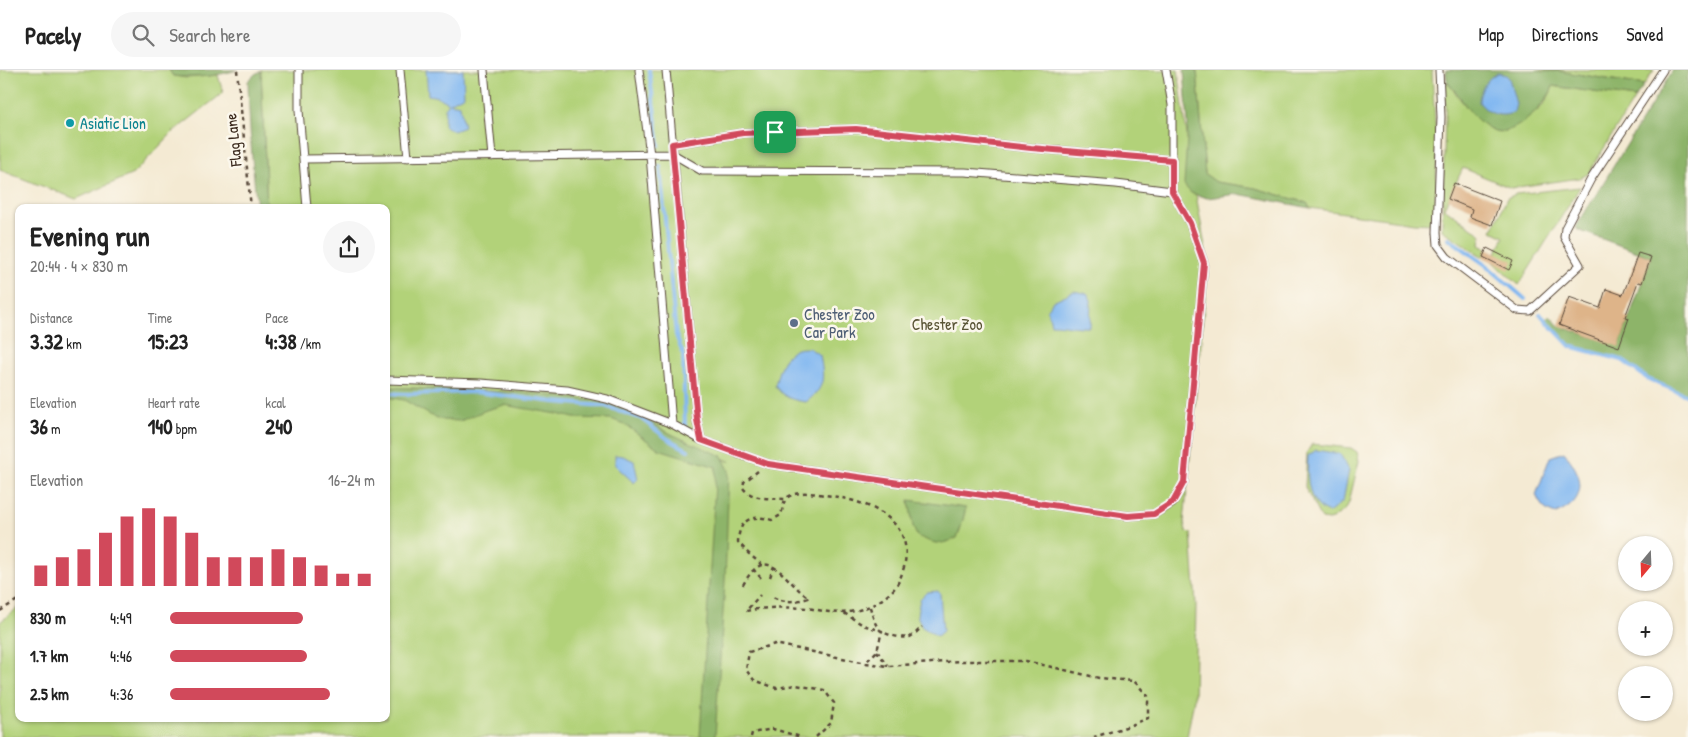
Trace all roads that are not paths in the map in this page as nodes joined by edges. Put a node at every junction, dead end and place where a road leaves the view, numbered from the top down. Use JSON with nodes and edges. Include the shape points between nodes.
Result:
{"nodes":[{"id":1,"x":299,"y":70,"type":"edge"},
{"id":2,"x":400,"y":70,"type":"edge"},
{"id":3,"x":484,"y":70,"type":"edge"},
{"id":4,"x":640,"y":70,"type":"edge"},
{"id":5,"x":666,"y":70,"type":"edge"},
{"id":6,"x":1166,"y":70,"type":"edge"},
{"id":7,"x":1439,"y":70,"type":"edge"},
{"id":8,"x":1663,"y":70,"type":"edge"},
{"id":9,"x":672,"y":144,"type":"junction"},
{"id":10,"x":673,"y":154,"type":"junction"},
{"id":11,"x":650,"y":155,"type":"junction"},
{"id":12,"x":492,"y":157,"type":"junction"},
{"id":13,"x":408,"y":158,"type":"junction"},
{"id":14,"x":304,"y":159,"type":"junction"},
{"id":15,"x":1172,"y":160,"type":"junction"},
{"id":16,"x":1172,"y":191,"type":"junction"},
{"id":17,"x":307,"y":204,"type":"edge"},
{"id":18,"x":390,"y":380,"type":"edge"},
{"id":19,"x":672,"y":424,"type":"junction"},
{"id":20,"x":701,"y":440,"type":"junction"}],
"edges":[{"from":1,"to":14,"type":"lane"},
{"from":2,"to":13,"type":"lane"},
{"from":3,"to":12,"type":"lane"},
{"from":4,"to":11,"type":"lane"},
{"from":5,"to":9,"type":"lane"},
{"from":6,"to":15,"type":"lane","via":[[1172,105]]},
{"from":7,"to":8,"type":"lane","via":[[1438,245],[1447,257],[1518,310],[1530,311],[1580,265],[1564,237],[1565,228],[1592,179]]},
{"from":9,"to":10,"type":"lane"},
{"from":9,"to":15,"type":"lane","via":[[743,133],[856,129]]},
{"from":10,"to":11,"type":"lane"},
{"from":10,"to":16,"type":"lane","via":[[702,171],[965,172]]},
{"from":10,"to":20,"type":"lane"},
{"from":11,"to":12,"type":"lane"},
{"from":11,"to":19,"type":"lane"},
{"from":12,"to":13,"type":"lane"},
{"from":13,"to":14,"type":"lane"},
{"from":14,"to":17,"type":"lane"},
{"from":15,"to":16,"type":"lane"},
{"from":16,"to":20,"type":"lane","via":[[1190,223],[1204,263],[1184,482],[1173,502],[1154,514],[1128,516],[768,464]]},
{"from":18,"to":19,"type":"lane","via":[[567,390],[607,398]]},
{"from":19,"to":20,"type":"lane"}]}
